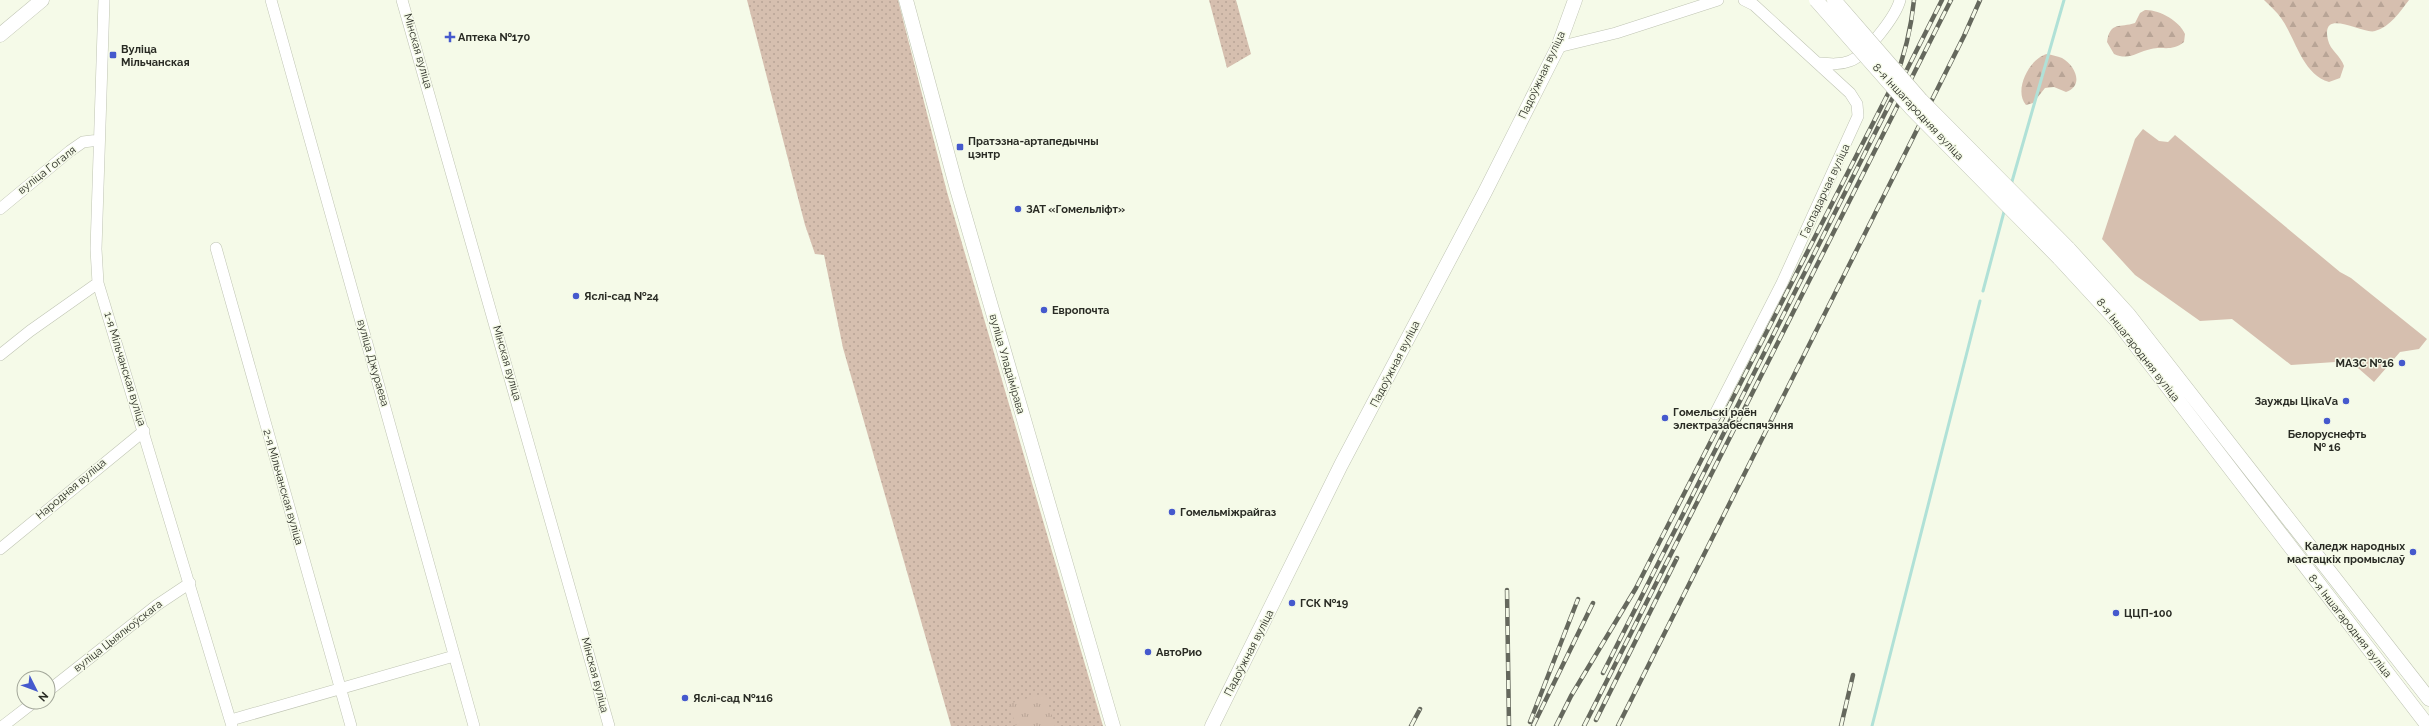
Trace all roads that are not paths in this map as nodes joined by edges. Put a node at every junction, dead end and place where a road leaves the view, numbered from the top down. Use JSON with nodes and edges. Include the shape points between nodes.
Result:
{"nodes":[{"id":1,"x":42,"y":0,"type":"edge"},
{"id":2,"x":104,"y":0,"type":"edge"},
{"id":3,"x":271,"y":0,"type":"edge"},
{"id":4,"x":402,"y":0,"type":"edge"},
{"id":5,"x":906,"y":0,"type":"edge"},
{"id":6,"x":1575,"y":0,"type":"edge"},
{"id":7,"x":1718,"y":0,"type":"edge"},
{"id":8,"x":1744,"y":0,"type":"edge"},
{"id":9,"x":1816,"y":0,"type":"edge"},
{"id":10,"x":1834,"y":0,"type":"edge"},
{"id":11,"x":1900,"y":0,"type":"edge"},
{"id":12,"x":0,"y":35,"type":"edge"},
{"id":13,"x":1558,"y":47,"type":"junction"},
{"id":14,"x":1819,"y":63,"type":"junction"},
{"id":15,"x":99,"y":140,"type":"junction"},
{"id":16,"x":0,"y":209,"type":"edge"},
{"id":17,"x":216,"y":248,"type":"dead end"},
{"id":18,"x":2064,"y":253,"type":"junction"},
{"id":19,"x":98,"y":283,"type":"junction"},
{"id":20,"x":0,"y":356,"type":"edge"},
{"id":21,"x":2171,"y":367,"type":"junction"},
{"id":22,"x":2162,"y":379,"type":"junction"},
{"id":23,"x":1715,"y":414,"type":"dead end"},
{"id":24,"x":144,"y":431,"type":"junction"},
{"id":25,"x":2286,"y":513,"type":"junction"},
{"id":26,"x":2272,"y":524,"type":"junction"},
{"id":27,"x":0,"y":549,"type":"edge"},
{"id":28,"x":190,"y":583,"type":"junction"},
{"id":29,"x":454,"y":656,"type":"junction"},
{"id":30,"x":56,"y":685,"type":"edge"},
{"id":31,"x":340,"y":689,"type":"junction"},
{"id":32,"x":2429,"y":699,"type":"edge"},
{"id":33,"x":24,"y":710,"type":"edge"},
{"id":34,"x":232,"y":723,"type":"edge"},
{"id":35,"x":4,"y":726,"type":"edge"},
{"id":36,"x":351,"y":726,"type":"edge"},
{"id":37,"x":474,"y":726,"type":"edge"},
{"id":38,"x":609,"y":726,"type":"edge"},
{"id":39,"x":1113,"y":726,"type":"edge"},
{"id":40,"x":1212,"y":726,"type":"edge"},
{"id":41,"x":2428,"y":726,"type":"edge"}],
"edges":[{"from":1,"to":12,"type":"main road"},
{"from":2,"to":15,"type":"street","name":"1-я Мільчанская вуліца"},
{"from":3,"to":29,"type":"street","name":"вуліца Джураева"},
{"from":4,"to":38,"type":"street","name":"Мінская вуліца"},
{"from":5,"to":39,"type":"main road","name":"вуліца Уладзімірава","via":[[957,189]]},
{"from":6,"to":13,"type":"main road","name":"Падоўжная вуліца"},
{"from":7,"to":13,"type":"street","via":[[1616,33]]},
{"from":8,"to":14,"type":"street","name":"Гаспадарчая вуліца","via":[[1754,5]]},
{"from":9,"to":18,"type":"main road","name":"8-я Іншагародняя вуліца","bridge":true,"via":[[1912,109]]},
{"from":10,"to":18,"type":"main road","name":"8-я Іншагародняя вуліца","bridge":true,"via":[[1921,100]]},
{"from":11,"to":14,"type":"street","via":[[1891,20],[1852,61],[1837,64]]},
{"from":13,"to":40,"type":"main road","name":"Падоўжная вуліца","via":[[1485,192],[1341,465]]},
{"from":14,"to":23,"type":"street","name":"Гаспадарчая вуліца","via":[[1850,93],[1857,104],[1858,116],[1785,276]]},
{"from":15,"to":16,"type":"street","name":"вуліца Гогаля","via":[[83,142],[70,151]]},
{"from":15,"to":19,"type":"street","name":"1-я Мільчанская вуліца","via":[[96,249]]},
{"from":17,"to":31,"type":"street","name":"2-я Мільчанская вуліца"},
{"from":18,"to":21,"type":"main road","name":"8-я Іншагародняя вуліца","via":[[2110,293]]},
{"from":18,"to":22,"type":"main road","name":"8-я Іншагародняя вуліца"},
{"from":19,"to":20,"type":"street","via":[[30,331]]},
{"from":19,"to":24,"type":"street","name":"1-я Мільчанская вуліца"},
{"from":21,"to":22,"type":"main road"},
{"from":21,"to":25,"type":"main road","name":"8-я Іншагародняя вуліца"},
{"from":22,"to":26,"type":"main road","name":"8-я Іншагародняя вуліца"},
{"from":24,"to":27,"type":"street","name":"Народная вуліца"},
{"from":24,"to":28,"type":"street","name":"1-я Мільчанская вуліца"},
{"from":25,"to":26,"type":"main road"},
{"from":25,"to":32,"type":"main road","name":"8-я Іншагародняя вуліца"},
{"from":26,"to":41,"type":"main road","name":"8-я Іншагародняя вуліца"},
{"from":28,"to":30,"type":"street","name":"вуліца Цыялкоўскага","via":[[157,605]]},
{"from":28,"to":34,"type":"street","name":"1-я Мільчанская вуліца"},
{"from":29,"to":31,"type":"street"},
{"from":29,"to":37,"type":"street","name":"вуліца Джураева"},
{"from":31,"to":34,"type":"street"},
{"from":31,"to":36,"type":"street","name":"2-я Мільчанская вуліца"},
{"from":33,"to":35,"type":"street"}]}
